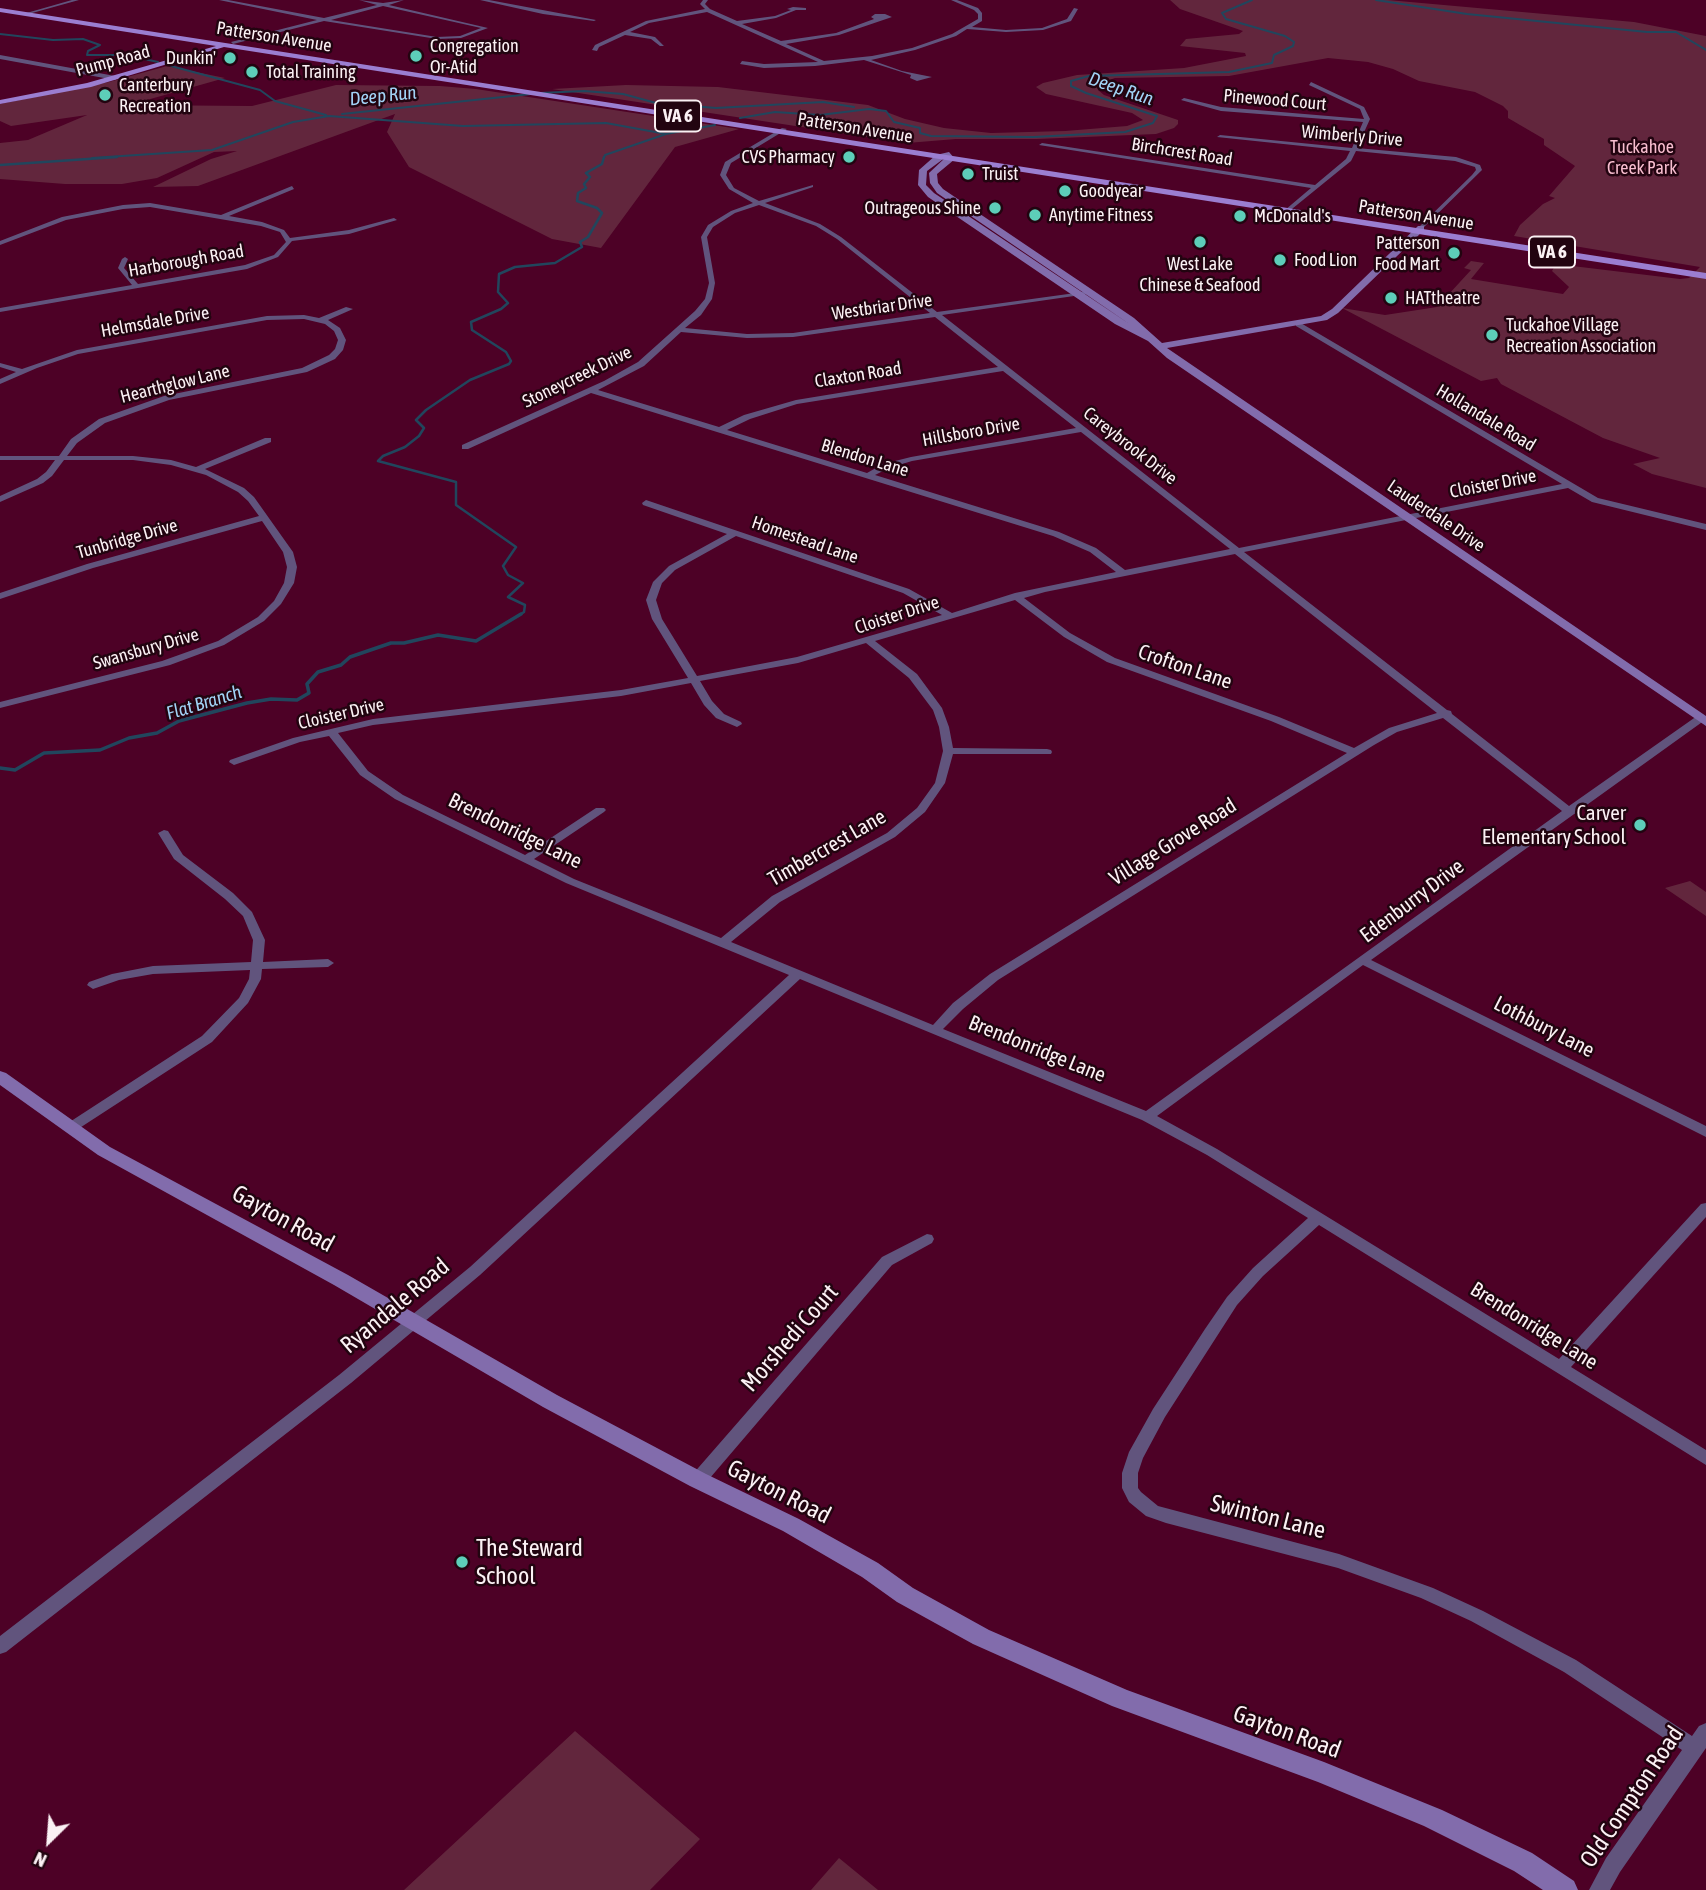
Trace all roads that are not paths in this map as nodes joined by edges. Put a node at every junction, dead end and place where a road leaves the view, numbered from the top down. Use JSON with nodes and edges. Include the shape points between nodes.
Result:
{"nodes":[{"id":1,"x":77,"y":0,"type":"edge"},
{"id":2,"x":222,"y":0,"type":"edge"},
{"id":3,"x":360,"y":0,"type":"edge"},
{"id":4,"x":391,"y":0,"type":"edge"},
{"id":5,"x":402,"y":0,"type":"edge"},
{"id":6,"x":482,"y":0,"type":"edge"},
{"id":7,"x":706,"y":0,"type":"edge"},
{"id":8,"x":953,"y":0,"type":"edge"},
{"id":9,"x":232,"y":1,"type":"edge"},
{"id":10,"x":380,"y":4,"type":"junction"},
{"id":11,"x":1084,"y":7,"type":"dead end"},
{"id":12,"x":0,"y":8,"type":"edge"},
{"id":13,"x":708,"y":10,"type":"junction"},
{"id":14,"x":793,"y":11,"type":"dead end"},
{"id":15,"x":28,"y":13,"type":"junction"},
{"id":16,"x":321,"y":19,"type":"junction"},
{"id":17,"x":878,"y":19,"type":"dead end"},
{"id":18,"x":594,"y":20,"type":"dead end"},
{"id":19,"x":736,"y":23,"type":"junction"},
{"id":20,"x":968,"y":28,"type":"junction"},
{"id":21,"x":624,"y":33,"type":"junction"},
{"id":22,"x":780,"y":43,"type":"junction"},
{"id":23,"x":229,"y":44,"type":"junction"},
{"id":24,"x":662,"y":45,"type":"dead end"},
{"id":25,"x":595,"y":50,"type":"dead end"},
{"id":26,"x":0,"y":57,"type":"edge"},
{"id":27,"x":865,"y":59,"type":"junction"},
{"id":28,"x":742,"y":63,"type":"dead end"},
{"id":29,"x":824,"y":63,"type":"junction"},
{"id":30,"x":914,"y":75,"type":"dead end"},
{"id":31,"x":115,"y":78,"type":"junction"},
{"id":32,"x":1311,"y":84,"type":"dead end"},
{"id":33,"x":0,"y":100,"type":"edge"},
{"id":34,"x":1184,"y":100,"type":"dead end"},
{"id":35,"x":1366,"y":121,"type":"junction"},
{"id":36,"x":781,"y":130,"type":"junction"},
{"id":37,"x":1220,"y":137,"type":"dead end"},
{"id":38,"x":1042,"y":145,"type":"dead end"},
{"id":39,"x":1354,"y":150,"type":"junction"},
{"id":40,"x":946,"y":156,"type":"junction"},
{"id":41,"x":811,"y":187,"type":"dead end"},
{"id":42,"x":1317,"y":187,"type":"junction"},
{"id":43,"x":292,"y":188,"type":"dead end"},
{"id":44,"x":759,"y":203,"type":"junction"},
{"id":45,"x":1290,"y":209,"type":"junction"},
{"id":46,"x":223,"y":216,"type":"junction"},
{"id":47,"x":394,"y":220,"type":"dead end"},
{"id":48,"x":1419,"y":229,"type":"junction"},
{"id":49,"x":288,"y":240,"type":"junction"},
{"id":50,"x":0,"y":243,"type":"edge"},
{"id":51,"x":125,"y":259,"type":"dead end"},
{"id":52,"x":1706,"y":274,"type":"edge"},
{"id":53,"x":136,"y":286,"type":"junction"},
{"id":54,"x":1089,"y":292,"type":"junction"},
{"id":55,"x":1076,"y":294,"type":"junction"},
{"id":56,"x":349,"y":309,"type":"dead end"},
{"id":57,"x":0,"y":310,"type":"edge"},
{"id":58,"x":937,"y":315,"type":"junction"},
{"id":59,"x":321,"y":320,"type":"junction"},
{"id":60,"x":1298,"y":324,"type":"junction"},
{"id":61,"x":679,"y":330,"type":"junction"},
{"id":62,"x":1148,"y":338,"type":"junction"},
{"id":63,"x":1158,"y":347,"type":"junction"},
{"id":64,"x":0,"y":365,"type":"edge"},
{"id":65,"x":1005,"y":368,"type":"junction"},
{"id":66,"x":23,"y":370,"type":"junction"},
{"id":67,"x":0,"y":383,"type":"edge"},
{"id":68,"x":590,"y":390,"type":"junction"},
{"id":69,"x":1083,"y":429,"type":"junction"},
{"id":70,"x":720,"y":430,"type":"junction"},
{"id":71,"x":268,"y":440,"type":"dead end"},
{"id":72,"x":465,"y":447,"type":"dead end"},
{"id":73,"x":62,"y":457,"type":"junction"},
{"id":74,"x":0,"y":458,"type":"edge"},
{"id":75,"x":196,"y":470,"type":"junction"},
{"id":76,"x":868,"y":476,"type":"junction"},
{"id":77,"x":1568,"y":485,"type":"junction"},
{"id":78,"x":0,"y":499,"type":"edge"},
{"id":79,"x":646,"y":503,"type":"dead end"},
{"id":80,"x":265,"y":517,"type":"junction"},
{"id":81,"x":1406,"y":517,"type":"junction"},
{"id":82,"x":1706,"y":527,"type":"edge"},
{"id":83,"x":735,"y":533,"type":"junction"},
{"id":84,"x":1238,"y":550,"type":"junction"},
{"id":85,"x":1123,"y":573,"type":"junction"},
{"id":86,"x":0,"y":596,"type":"edge"},
{"id":87,"x":1016,"y":596,"type":"junction"},
{"id":88,"x":949,"y":615,"type":"junction"},
{"id":89,"x":869,"y":641,"type":"junction"},
{"id":90,"x":694,"y":680,"type":"junction"},
{"id":91,"x":0,"y":705,"type":"edge"},
{"id":92,"x":1447,"y":713,"type":"junction"},
{"id":93,"x":1703,"y":720,"type":"edge"},
{"id":94,"x":737,"y":723,"type":"dead end"},
{"id":95,"x":331,"y":731,"type":"junction"},
{"id":96,"x":948,"y":751,"type":"junction"},
{"id":97,"x":1047,"y":752,"type":"dead end"},
{"id":98,"x":1354,"y":752,"type":"junction"},
{"id":99,"x":234,"y":762,"type":"dead end"},
{"id":100,"x":600,"y":810,"type":"dead end"},
{"id":101,"x":1570,"y":812,"type":"junction"},
{"id":102,"x":164,"y":833,"type":"dead end"},
{"id":103,"x":525,"y":859,"type":"junction"},
{"id":104,"x":721,"y":944,"type":"junction"},
{"id":105,"x":1364,"y":961,"type":"junction"},
{"id":106,"x":328,"y":963,"type":"dead end"},
{"id":107,"x":256,"y":965,"type":"junction"},
{"id":108,"x":797,"y":975,"type":"junction"},
{"id":109,"x":93,"y":985,"type":"dead end"},
{"id":110,"x":935,"y":1030,"type":"junction"},
{"id":111,"x":0,"y":1077,"type":"edge"},
{"id":112,"x":1147,"y":1117,"type":"junction"},
{"id":113,"x":70,"y":1128,"type":"junction"},
{"id":114,"x":1706,"y":1132,"type":"edge"},
{"id":115,"x":1706,"y":1209,"type":"edge"},
{"id":116,"x":1318,"y":1217,"type":"junction"},
{"id":117,"x":927,"y":1239,"type":"dead end"},
{"id":118,"x":412,"y":1323,"type":"junction"},
{"id":119,"x":1561,"y":1368,"type":"junction"},
{"id":120,"x":1706,"y":1458,"type":"edge"},
{"id":121,"x":698,"y":1480,"type":"junction"},
{"id":122,"x":0,"y":1646,"type":"edge"},
{"id":123,"x":1701,"y":1740,"type":"edge"},
{"id":124,"x":1564,"y":1890,"type":"edge"},
{"id":125,"x":1598,"y":1890,"type":"edge"}],
"edges":[{"from":1,"to":15,"type":"street"},
{"from":2,"to":9,"type":"street"},
{"from":3,"to":10,"type":"street"},
{"from":4,"to":10,"type":"street","name":"Pump Road"},
{"from":5,"to":10,"type":"street","name":"Pump Road"},
{"from":6,"to":18,"type":"street"},
{"from":7,"to":13,"type":"street","via":[[702,4]]},
{"from":8,"to":20,"type":"street","via":[[980,14]]},
{"from":9,"to":16,"type":"street"},
{"from":10,"to":16,"type":"street","name":"Pump Road"},
{"from":10,"to":16,"type":"street","name":"Pump Road","via":[[486,28],[442,38]]},
{"from":11,"to":20,"type":"street","via":[[1069,7],[1076,9],[1071,18],[1043,29]]},
{"from":12,"to":15,"type":"main road","name":"Patterson Avenue","number":"VA 6"},
{"from":13,"to":19,"type":"street"},
{"from":13,"to":21,"type":"street","via":[[658,19]]},
{"from":14,"to":19,"type":"street"},
{"from":15,"to":23,"type":"main road","name":"Patterson Avenue","number":"VA 6"},
{"from":16,"to":23,"type":"street","name":"Pump Road"},
{"from":17,"to":22,"type":"street","via":[[837,34]]},
{"from":19,"to":22,"type":"street"},
{"from":20,"to":27,"type":"street","via":[[913,49]]},
{"from":21,"to":24,"type":"street","via":[[657,39]]},
{"from":21,"to":25,"type":"street"},
{"from":22,"to":29,"type":"street"},
{"from":23,"to":31,"type":"main road","name":"Pump Road"},
{"from":23,"to":36,"type":"main road","name":"Patterson Avenue","number":"VA 6"},
{"from":23,"to":36,"type":"main road","name":"Patterson Avenue","number":"VA 6"},
{"from":26,"to":31,"type":"street"},
{"from":27,"to":29,"type":"street"},
{"from":27,"to":30,"type":"street"},
{"from":28,"to":29,"type":"street"},
{"from":31,"to":33,"type":"main road","name":"Pump Road"},
{"from":32,"to":35,"type":"street","via":[[1362,108]]},
{"from":34,"to":35,"type":"street","name":"Pinewood Court","via":[[1221,109]]},
{"from":35,"to":39,"type":"street"},
{"from":36,"to":40,"type":"main road","name":"Patterson Avenue","number":"VA 6"},
{"from":36,"to":44,"type":"street","name":"Careybrook Drive","via":[[733,158],[723,171],[732,189]]},
{"from":37,"to":39,"type":"street","name":"Wimberly Drive"},
{"from":38,"to":42,"type":"street","name":"Birchcrest Road"},
{"from":39,"to":42,"type":"street","via":[[1349,160]]},
{"from":39,"to":48,"type":"street","name":"Wimberly Drive","via":[[1456,159],[1479,168]]},
{"from":40,"to":45,"type":"main road","name":"Patterson Avenue","number":"VA 6"},
{"from":40,"to":54,"type":"main road","name":"Lauderdale Drive","via":[[933,173],[933,183],[940,191]]},
{"from":40,"to":55,"type":"main road","name":"Lauderdale Drive","via":[[920,176],[928,193]]},
{"from":41,"to":44,"type":"street","name":"Stoneycreek Drive"},
{"from":42,"to":45,"type":"street"},
{"from":43,"to":46,"type":"street"},
{"from":44,"to":58,"type":"street","name":"Careybrook Drive","via":[[832,233]]},
{"from":44,"to":61,"type":"street","name":"Stoneycreek Drive","via":[[725,216],[706,232],[703,241],[711,291],[703,307]]},
{"from":45,"to":48,"type":"main road","name":"Patterson Avenue","number":"VA 6"},
{"from":46,"to":49,"type":"street","name":"Harborough Road","via":[[274,227]]},
{"from":46,"to":50,"type":"street","name":"Harborough Road","via":[[135,205],[81,214]]},
{"from":47,"to":49,"type":"street"},
{"from":48,"to":52,"type":"main road","name":"Patterson Avenue","number":"VA 6"},
{"from":48,"to":60,"type":"main road","via":[[1335,311]]},
{"from":49,"to":53,"type":"street","name":"Harborough Road","via":[[283,251],[256,264]]},
{"from":51,"to":53,"type":"street","via":[[121,268]]},
{"from":53,"to":57,"type":"street","name":"Harborough Road"},
{"from":54,"to":55,"type":"street","name":"Westbriar Drive"},
{"from":54,"to":62,"type":"main road","name":"Lauderdale Drive","via":[[1131,320]]},
{"from":55,"to":58,"type":"street","name":"Westbriar Drive"},
{"from":55,"to":62,"type":"main road","name":"Lauderdale Drive"},
{"from":56,"to":59,"type":"street"},
{"from":58,"to":61,"type":"street","name":"Westbriar Drive","via":[[783,336]]},
{"from":58,"to":65,"type":"street","name":"Careybrook Drive"},
{"from":59,"to":66,"type":"street","name":"Helmsdale Drive","via":[[293,316],[254,320],[77,352]]},
{"from":59,"to":73,"type":"street","name":"Hearthglow Lane","via":[[333,326],[342,340],[324,362],[294,373],[131,408],[91,427]]},
{"from":60,"to":63,"type":"main road"},
{"from":60,"to":77,"type":"street","name":"Hollandale Road"},
{"from":61,"to":68,"type":"street","name":"Stoneycreek Drive","via":[[633,370]]},
{"from":62,"to":63,"type":"main road","name":"Lauderdale Drive"},
{"from":63,"to":81,"type":"main road","name":"Lauderdale Drive"},
{"from":64,"to":66,"type":"street"},
{"from":65,"to":69,"type":"street","name":"Careybrook Drive"},
{"from":65,"to":70,"type":"street","name":"Claxton Road","via":[[796,402]]},
{"from":66,"to":67,"type":"street","name":"Helmsdale Drive"},
{"from":68,"to":70,"type":"street","name":"Blendon Lane"},
{"from":68,"to":72,"type":"street","name":"Stoneycreek Drive"},
{"from":69,"to":76,"type":"street","name":"Hillsboro Drive","via":[[911,459]]},
{"from":69,"to":84,"type":"street","name":"Careybrook Drive"},
{"from":70,"to":76,"type":"street","name":"Blendon Lane"},
{"from":71,"to":75,"type":"street"},
{"from":73,"to":74,"type":"street"},
{"from":73,"to":75,"type":"street","via":[[133,458]]},
{"from":73,"to":78,"type":"street","name":"Hearthglow Lane","via":[[40,481]]},
{"from":75,"to":80,"type":"street","via":[[241,490]]},
{"from":76,"to":85,"type":"street","name":"Blendon Lane","via":[[1066,537]]},
{"from":77,"to":81,"type":"street","name":"Cloister Drive"},
{"from":77,"to":82,"type":"street","name":"Hollandale Road","via":[[1612,506]]},
{"from":79,"to":83,"type":"street","name":"Homestead Lane"},
{"from":80,"to":86,"type":"street","name":"Tunbridge Drive"},
{"from":80,"to":91,"type":"street","name":"Swansbury Drive","via":[[288,552],[292,567],[287,589],[261,618],[221,643],[166,663]]},
{"from":81,"to":84,"type":"street","name":"Cloister Drive"},
{"from":81,"to":93,"type":"main road","name":"Lauderdale Drive"},
{"from":83,"to":88,"type":"street","name":"Homestead Lane","via":[[906,591]]},
{"from":83,"to":90,"type":"street","via":[[672,568],[652,594],[657,619]]},
{"from":84,"to":85,"type":"street","name":"Cloister Drive"},
{"from":84,"to":92,"type":"street","name":"Careybrook Drive"},
{"from":85,"to":87,"type":"street","name":"Cloister Drive"},
{"from":87,"to":88,"type":"street","name":"Cloister Drive"},
{"from":87,"to":98,"type":"street","name":"Crofton Lane","via":[[1067,635],[1111,660]]},
{"from":88,"to":89,"type":"street","name":"Cloister Drive"},
{"from":89,"to":90,"type":"street","name":"Cloister Drive"},
{"from":89,"to":96,"type":"street","name":"Timbercrest Lane","via":[[901,665],[929,695],[941,717]]},
{"from":90,"to":94,"type":"street","via":[[711,708]]},
{"from":90,"to":95,"type":"street","name":"Cloister Drive"},
{"from":92,"to":98,"type":"street","name":"Village Grove Road","via":[[1393,730]]},
{"from":92,"to":101,"type":"street","name":"Careybrook Drive"},
{"from":93,"to":101,"type":"street","name":"Edenburry Drive"},
{"from":95,"to":99,"type":"street","name":"Cloister Drive"},
{"from":95,"to":103,"type":"street","name":"Brendonridge Lane","via":[[378,785]]},
{"from":96,"to":97,"type":"street"},
{"from":96,"to":104,"type":"street","name":"Timbercrest Lane","via":[[940,783],[911,820],[776,899]]},
{"from":98,"to":110,"type":"street","name":"Village Grove Road","via":[[995,977]]},
{"from":100,"to":103,"type":"street"},
{"from":101,"to":105,"type":"street","name":"Edenburry Drive"},
{"from":102,"to":107,"type":"street","via":[[178,857],[247,915],[259,940]]},
{"from":103,"to":104,"type":"street","name":"Brendonridge Lane"},
{"from":104,"to":108,"type":"street","name":"Brendonridge Lane"},
{"from":105,"to":112,"type":"street","name":"Edenburry Drive"},
{"from":105,"to":114,"type":"street","name":"Lothbury Lane"},
{"from":106,"to":107,"type":"street"},
{"from":107,"to":109,"type":"street","via":[[153,970]]},
{"from":107,"to":113,"type":"street","via":[[255,979],[244,1000],[207,1039]]},
{"from":108,"to":110,"type":"street","name":"Brendonridge Lane"},
{"from":108,"to":118,"type":"street","name":"Ryandale Road","via":[[475,1271]]},
{"from":110,"to":112,"type":"street","name":"Brendonridge Lane"},
{"from":111,"to":113,"type":"main road","name":"Gayton Road"},
{"from":112,"to":116,"type":"street","name":"Brendonridge Lane"},
{"from":113,"to":118,"type":"main road","name":"Gayton Road"},
{"from":115,"to":119,"type":"street"},
{"from":116,"to":119,"type":"street","name":"Brendonridge Lane"},
{"from":116,"to":123,"type":"street","name":"Swinton Lane","via":[[1258,1272],[1210,1333],[1135,1457],[1130,1488],[1135,1497],[1166,1516],[1339,1561],[1427,1593],[1560,1660]]},
{"from":117,"to":121,"type":"street","name":"Morshedi Court","via":[[887,1261]]},
{"from":118,"to":121,"type":"main road","name":"Gayton Road"},
{"from":118,"to":122,"type":"street","name":"Ryandale Road"},
{"from":119,"to":120,"type":"street","name":"Brendonridge Lane"},
{"from":121,"to":124,"type":"main road","name":"Gayton Road","via":[[791,1525],[905,1595],[1030,1660],[1433,1818],[1523,1863]]},
{"from":123,"to":125,"type":"street","name":"Old Compton Road"}]}
